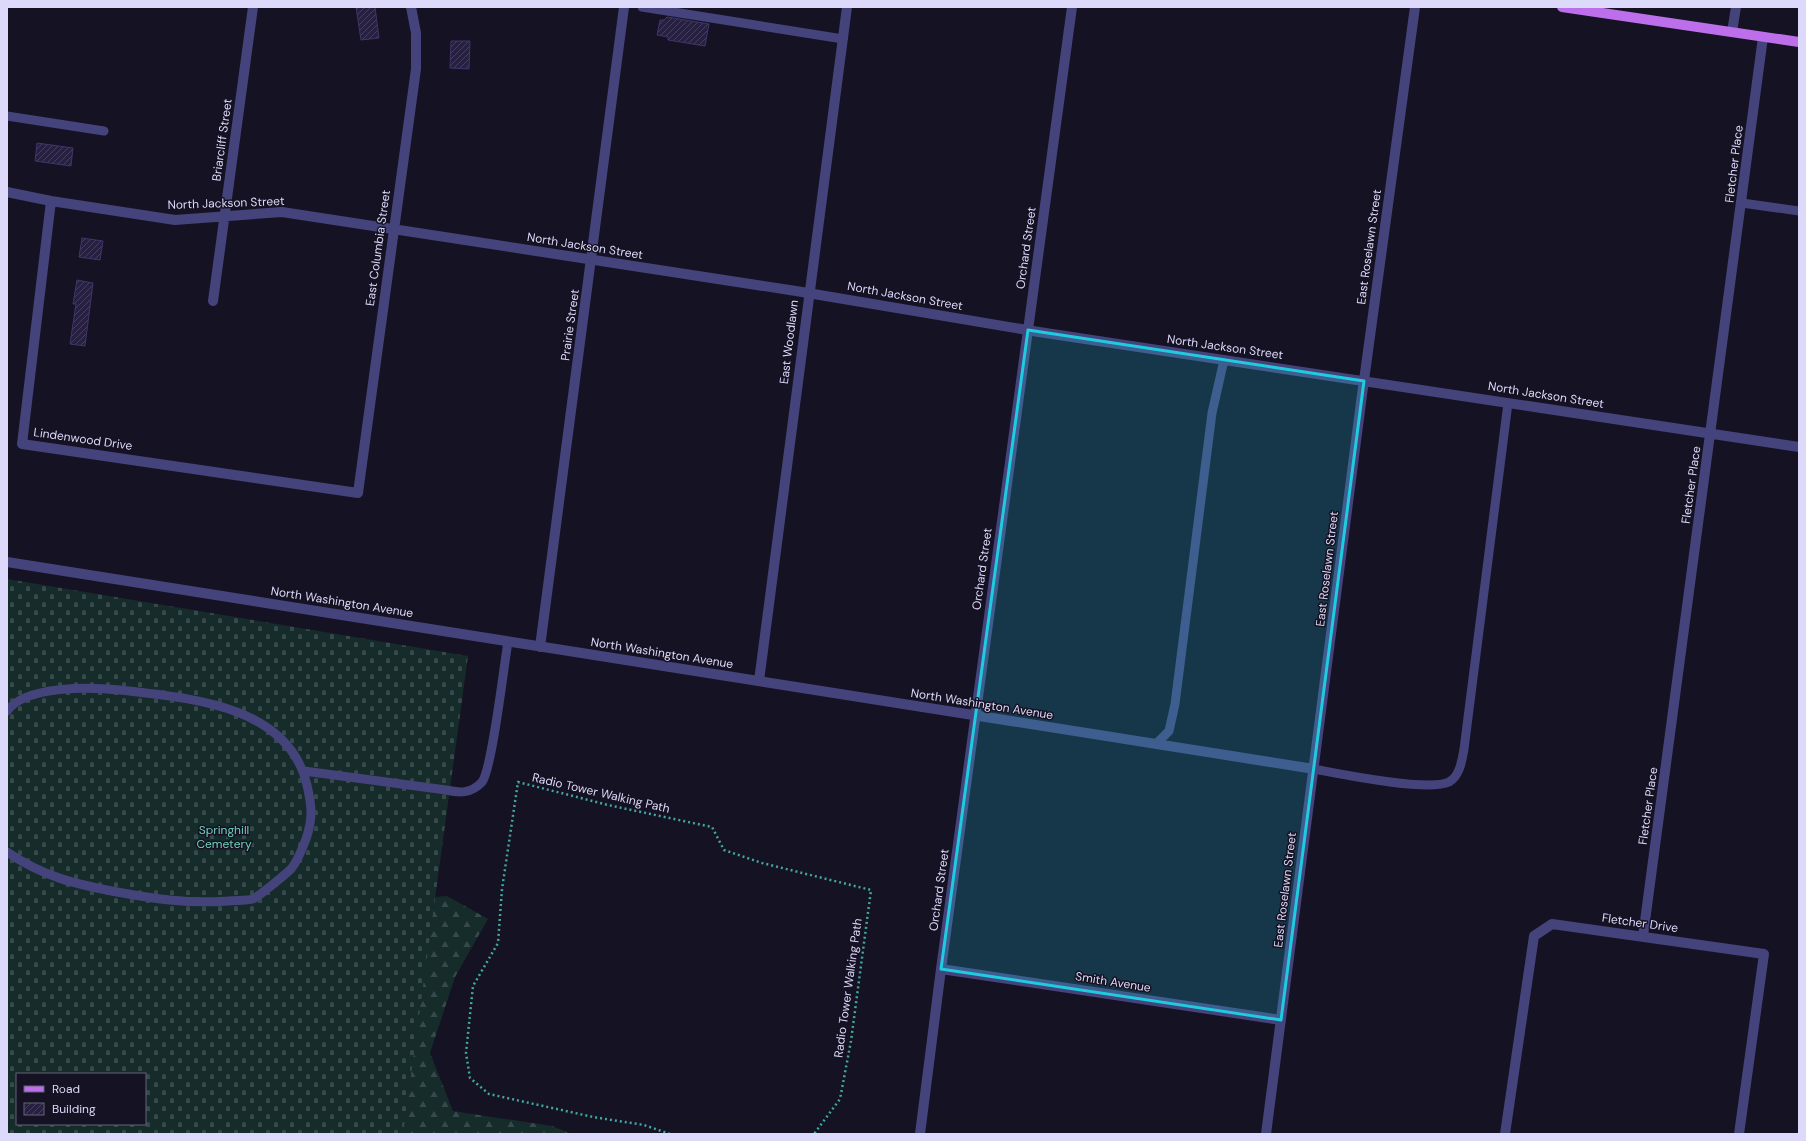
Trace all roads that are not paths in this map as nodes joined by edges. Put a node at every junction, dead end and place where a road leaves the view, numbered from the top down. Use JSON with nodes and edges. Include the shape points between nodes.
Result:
{"nodes":[{"id":1,"x":253,"y":7,"type":"edge"},
{"id":2,"x":411,"y":7,"type":"edge"},
{"id":3,"x":624,"y":7,"type":"edge"},
{"id":4,"x":642,"y":7,"type":"edge"},
{"id":5,"x":847,"y":7,"type":"edge"},
{"id":6,"x":1072,"y":7,"type":"edge"},
{"id":7,"x":1415,"y":7,"type":"edge"},
{"id":8,"x":1562,"y":7,"type":"edge"},
{"id":9,"x":1736,"y":7,"type":"edge"},
{"id":10,"x":1732,"y":32,"type":"junction"},
{"id":11,"x":1763,"y":37,"type":"junction"},
{"id":12,"x":843,"y":39,"type":"junction"},
{"id":13,"x":1799,"y":42,"type":"edge"},
{"id":14,"x":7,"y":116,"type":"edge"},
{"id":15,"x":104,"y":131,"type":"dead end"},
{"id":16,"x":7,"y":192,"type":"edge"},
{"id":17,"x":50,"y":201,"type":"junction"},
{"id":18,"x":1742,"y":203,"type":"junction"},
{"id":19,"x":1799,"y":211,"type":"edge"},
{"id":20,"x":225,"y":216,"type":"junction"},
{"id":21,"x":394,"y":228,"type":"junction"},
{"id":22,"x":591,"y":261,"type":"junction"},
{"id":23,"x":809,"y":294,"type":"junction"},
{"id":24,"x":213,"y":301,"type":"dead end"},
{"id":25,"x":1028,"y":330,"type":"junction"},
{"id":26,"x":1224,"y":360,"type":"junction"},
{"id":27,"x":1364,"y":380,"type":"junction"},
{"id":28,"x":1508,"y":403,"type":"junction"},
{"id":29,"x":1711,"y":433,"type":"junction"},
{"id":30,"x":1799,"y":447,"type":"edge"},
{"id":31,"x":358,"y":493,"type":"joint"},
{"id":32,"x":7,"y":562,"type":"edge"},
{"id":33,"x":508,"y":642,"type":"junction"},
{"id":34,"x":540,"y":647,"type":"junction"},
{"id":35,"x":759,"y":681,"type":"junction"},
{"id":36,"x":7,"y":711,"type":"edge"},
{"id":37,"x":975,"y":716,"type":"junction"},
{"id":38,"x":1156,"y":744,"type":"junction"},
{"id":39,"x":1314,"y":769,"type":"junction"},
{"id":40,"x":304,"y":771,"type":"junction"},
{"id":41,"x":7,"y":852,"type":"edge"},
{"id":42,"x":1643,"y":936,"type":"junction"},
{"id":43,"x":941,"y":969,"type":"junction"},
{"id":44,"x":1281,"y":1020,"type":"junction"},
{"id":45,"x":920,"y":1134,"type":"edge"},
{"id":46,"x":1266,"y":1134,"type":"edge"},
{"id":47,"x":1505,"y":1134,"type":"edge"},
{"id":48,"x":1739,"y":1134,"type":"edge"}],
"edges":[{"from":1,"to":20,"type":"street","name":"Briarcliff Street"},
{"from":2,"to":21,"type":"street","name":"East Columbia Street","via":[[416,33],[416,69]]},
{"from":3,"to":22,"type":"street","name":"Prairie Street"},
{"from":4,"to":12,"type":"lane"},
{"from":5,"to":12,"type":"street","name":"East Woodlawn"},
{"from":6,"to":25,"type":"street","name":"Orchard Street"},
{"from":7,"to":27,"type":"street","name":"East Roselawn Street"},
{"from":8,"to":10,"type":"main road"},
{"from":9,"to":10,"type":"street"},
{"from":10,"to":11,"type":"main road"},
{"from":11,"to":13,"type":"main road"},
{"from":11,"to":18,"type":"street","name":"Fletcher Place"},
{"from":12,"to":23,"type":"street","name":"East Woodlawn"},
{"from":14,"to":15,"type":"lane"},
{"from":16,"to":17,"type":"street","name":"North Jackson Street"},
{"from":17,"to":20,"type":"street","name":"North Jackson Street","via":[[175,220]]},
{"from":17,"to":31,"type":"street","name":"Lindenwood Drive","via":[[22,444]]},
{"from":18,"to":19,"type":"lane"},
{"from":18,"to":29,"type":"street","name":"Fletcher Place"},
{"from":20,"to":21,"type":"street","name":"North Jackson Street","via":[[282,212]]},
{"from":20,"to":24,"type":"street","name":"Briarcliff Street"},
{"from":21,"to":22,"type":"street","name":"North Jackson Street"},
{"from":21,"to":31,"type":"street","name":"East Columbia Street"},
{"from":22,"to":23,"type":"street","name":"North Jackson Street"},
{"from":22,"to":34,"type":"street","name":"Prairie Street"},
{"from":23,"to":25,"type":"street","name":"North Jackson Street"},
{"from":23,"to":35,"type":"street","name":"East Woodlawn"},
{"from":25,"to":26,"type":"street","name":"North Jackson Street"},
{"from":25,"to":37,"type":"street","name":"Orchard Street"},
{"from":26,"to":27,"type":"street","name":"North Jackson Street"},
{"from":26,"to":38,"type":"lane","via":[[1212,413],[1175,704],[1169,731]]},
{"from":27,"to":28,"type":"street","name":"North Jackson Street"},
{"from":27,"to":39,"type":"street","name":"East Roselawn Street"},
{"from":28,"to":29,"type":"street","name":"North Jackson Street"},
{"from":28,"to":39,"type":"lane","via":[[1460,769],[1449,782],[1431,784],[1386,782]]},
{"from":29,"to":30,"type":"street","name":"North Jackson Street"},
{"from":29,"to":42,"type":"street","name":"Fletcher Place"},
{"from":32,"to":33,"type":"street","name":"North Washington Avenue"},
{"from":33,"to":34,"type":"street","name":"North Washington Avenue"},
{"from":33,"to":40,"type":"lane","via":[[490,759],[482,782],[472,789],[462,793]]},
{"from":34,"to":35,"type":"street","name":"North Washington Avenue"},
{"from":35,"to":37,"type":"street","name":"North Washington Avenue"},
{"from":36,"to":40,"type":"lane","via":[[28,696],[51,690],[99,688],[177,696],[241,713],[271,729],[286,743]]},
{"from":37,"to":38,"type":"street","name":"North Washington Avenue"},
{"from":37,"to":43,"type":"street","name":"Orchard Street"},
{"from":38,"to":39,"type":"street","name":"North Washington Avenue"},
{"from":39,"to":44,"type":"street","name":"East Roselawn Street"},
{"from":40,"to":41,"type":"lane","via":[[312,809],[311,825],[303,847],[291,869],[254,899],[212,902],[162,901],[71,883],[34,869]]},
{"from":42,"to":47,"type":"street","name":"Fletcher Drive","via":[[1552,924],[1534,936]]},
{"from":42,"to":48,"type":"street","name":"Fletcher Drive","via":[[1764,954]]},
{"from":43,"to":44,"type":"street","name":"Smith Avenue"},
{"from":43,"to":45,"type":"street","name":"Orchard Street"},
{"from":44,"to":46,"type":"street","name":"East Roselawn Street"}]}
